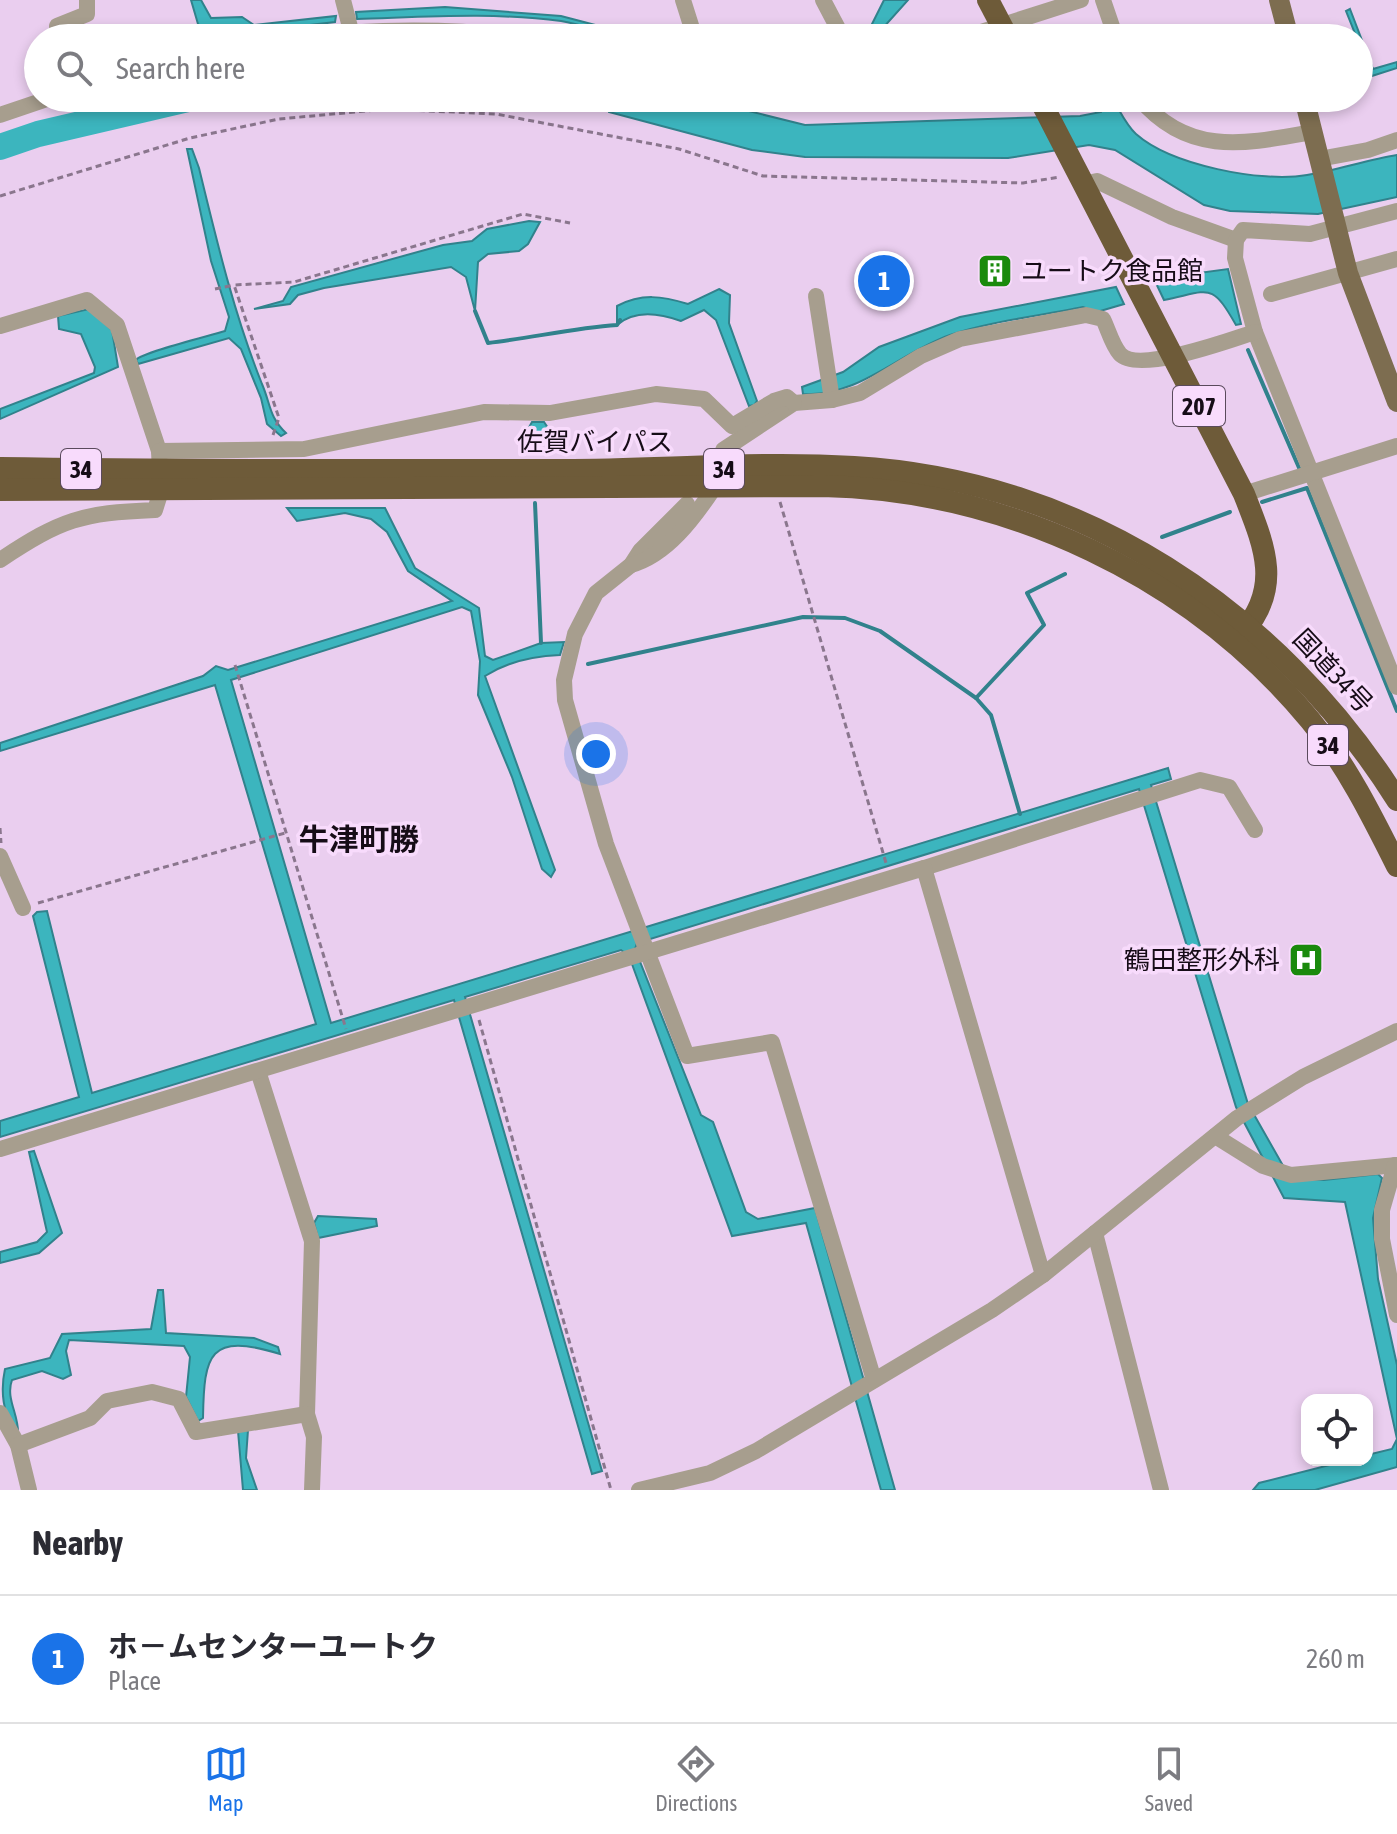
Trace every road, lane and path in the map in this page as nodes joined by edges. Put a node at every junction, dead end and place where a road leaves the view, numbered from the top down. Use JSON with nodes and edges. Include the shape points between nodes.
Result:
{"nodes":[{"id":1,"x":87,"y":0,"type":"edge"},
{"id":2,"x":683,"y":0,"type":"edge"},
{"id":3,"x":823,"y":0,"type":"edge"},
{"id":4,"x":988,"y":0,"type":"edge"},
{"id":5,"x":1081,"y":0,"type":"edge"},
{"id":6,"x":1103,"y":0,"type":"edge"},
{"id":7,"x":1279,"y":0,"type":"edge"},
{"id":8,"x":347,"y":16,"type":"edge"},
{"id":9,"x":62,"y":24,"type":"edge"},
{"id":10,"x":325,"y":24,"type":"edge"},
{"id":11,"x":403,"y":24,"type":"edge"},
{"id":12,"x":691,"y":24,"type":"edge"},
{"id":13,"x":836,"y":24,"type":"edge"},
{"id":14,"x":1001,"y":24,"type":"edge"},
{"id":15,"x":1022,"y":24,"type":"edge"},
{"id":16,"x":1111,"y":24,"type":"edge"},
{"id":17,"x":1285,"y":24,"type":"edge"},
{"id":18,"x":24,"y":107,"type":"edge"},
{"id":19,"x":355,"y":112,"type":"edge"},
{"id":20,"x":452,"y":112,"type":"edge"},
{"id":21,"x":1046,"y":112,"type":"edge"},
{"id":22,"x":1151,"y":112,"type":"edge"},
{"id":23,"x":1308,"y":112,"type":"edge"},
{"id":24,"x":0,"y":115,"type":"edge"},
{"id":25,"x":1313,"y":132,"type":"junction"},
{"id":26,"x":1397,"y":140,"type":"edge"},
{"id":27,"x":1320,"y":162,"type":"junction"},
{"id":28,"x":1081,"y":179,"type":"junction"},
{"id":29,"x":0,"y":196,"type":"edge"},
{"id":30,"x":1397,"y":211,"type":"edge"},
{"id":31,"x":570,"y":223,"type":"dead end"},
{"id":32,"x":1335,"y":226,"type":"junction"},
{"id":33,"x":1236,"y":240,"type":"junction"},
{"id":34,"x":1397,"y":259,"type":"edge"},
{"id":35,"x":1348,"y":273,"type":"junction"},
{"id":36,"x":234,"y":285,"type":"junction"},
{"id":37,"x":215,"y":289,"type":"dead end"},
{"id":38,"x":1271,"y":294,"type":"dead end"},
{"id":39,"x":816,"y":296,"type":"dead end"},
{"id":40,"x":0,"y":326,"type":"edge"},
{"id":41,"x":1255,"y":332,"type":"junction"},
{"id":42,"x":1173,"y":356,"type":"junction"},
{"id":43,"x":832,"y":400,"type":"junction"},
{"id":44,"x":802,"y":402,"type":"junction"},
{"id":45,"x":1397,"y":402,"type":"edge"},
{"id":46,"x":273,"y":436,"type":"dead end"},
{"id":47,"x":346,"y":440,"type":"junction"},
{"id":48,"x":1397,"y":446,"type":"edge"},
{"id":49,"x":726,"y":459,"type":"junction"},
{"id":50,"x":0,"y":468,"type":"edge"},
{"id":51,"x":344,"y":470,"type":"junction"},
{"id":52,"x":160,"y":471,"type":"junction"},
{"id":53,"x":1310,"y":476,"type":"junction"},
{"id":54,"x":779,"y":487,"type":"junction"},
{"id":55,"x":714,"y":488,"type":"junction"},
{"id":56,"x":0,"y":490,"type":"edge"},
{"id":57,"x":1244,"y":494,"type":"junction"},
{"id":58,"x":687,"y":504,"type":"dead end"},
{"id":59,"x":0,"y":560,"type":"edge"},
{"id":60,"x":631,"y":565,"type":"junction"},
{"id":61,"x":1249,"y":625,"type":"junction"},
{"id":62,"x":1233,"y":643,"type":"junction"},
{"id":63,"x":235,"y":665,"type":"dead end"},
{"id":64,"x":1397,"y":687,"type":"edge"},
{"id":65,"x":1397,"y":800,"type":"edge"},
{"id":66,"x":1255,"y":830,"type":"dead end"},
{"id":67,"x":285,"y":833,"type":"junction"},
{"id":68,"x":0,"y":856,"type":"edge"},
{"id":69,"x":1397,"y":866,"type":"edge"},
{"id":70,"x":924,"y":868,"type":"junction"},
{"id":71,"x":891,"y":879,"type":"junction"},
{"id":72,"x":23,"y":908,"type":"joint"},
{"id":73,"x":643,"y":942,"type":"junction"},
{"id":74,"x":475,"y":1005,"type":"junction"},
{"id":75,"x":341,"y":1014,"type":"dead end"},
{"id":76,"x":1397,"y":1031,"type":"edge"},
{"id":77,"x":258,"y":1071,"type":"junction"},
{"id":78,"x":1215,"y":1136,"type":"junction"},
{"id":79,"x":0,"y":1149,"type":"edge"},
{"id":80,"x":1396,"y":1165,"type":"edge"},
{"id":81,"x":1095,"y":1233,"type":"junction"},
{"id":82,"x":1043,"y":1275,"type":"junction"},
{"id":83,"x":1397,"y":1315,"type":"edge"},
{"id":84,"x":874,"y":1380,"type":"junction"},
{"id":85,"x":0,"y":1413,"type":"edge"},
{"id":86,"x":307,"y":1414,"type":"junction"},
{"id":87,"x":18,"y":1445,"type":"junction"},
{"id":88,"x":29,"y":1490,"type":"edge"},
{"id":89,"x":312,"y":1490,"type":"edge"},
{"id":90,"x":611,"y":1490,"type":"edge"},
{"id":91,"x":639,"y":1490,"type":"edge"},
{"id":92,"x":1161,"y":1490,"type":"edge"}],
"edges":[{"from":1,"to":9,"type":"street","via":[[87,14]]},
{"from":2,"to":12,"type":"street"},
{"from":3,"to":13,"type":"street"},
{"from":4,"to":14,"type":"highway"},
{"from":5,"to":15,"type":"street"},
{"from":6,"to":16,"type":"street"},
{"from":7,"to":17,"type":"main road"},
{"from":8,"to":10,"type":"street"},
{"from":8,"to":11,"type":"street"},
{"from":18,"to":24,"type":"street"},
{"from":19,"to":29,"type":"path","via":[[279,119],[190,138]]},
{"from":20,"to":28,"type":"path","via":[[496,114],[679,149],[763,176],[1023,183]]},
{"from":21,"to":28,"type":"highway","number":"207"},
{"from":22,"to":25,"type":"street","via":[[1195,140],[1246,144]]},
{"from":23,"to":25,"type":"main road"},
{"from":25,"to":27,"type":"main road"},
{"from":26,"to":27,"type":"street"},
{"from":27,"to":32,"type":"main road"},
{"from":28,"to":33,"type":"street"},
{"from":28,"to":42,"type":"highway","number":"207"},
{"from":30,"to":32,"type":"street"},
{"from":31,"to":36,"type":"path","via":[[523,214],[294,282]]},
{"from":32,"to":33,"type":"street","via":[[1310,234],[1243,230]]},
{"from":32,"to":35,"type":"main road"},
{"from":33,"to":41,"type":"street","via":[[1235,258]]},
{"from":34,"to":35,"type":"street"},
{"from":35,"to":38,"type":"street"},
{"from":35,"to":45,"type":"main road"},
{"from":36,"to":37,"type":"path"},
{"from":36,"to":46,"type":"path","via":[[279,418]]},
{"from":39,"to":43,"type":"street"},
{"from":40,"to":52,"type":"street","via":[[87,300],[117,325]]},
{"from":41,"to":42,"type":"street"},
{"from":41,"to":53,"type":"street"},
{"from":42,"to":43,"type":"street","via":[[1134,361],[1121,355],[1103,319],[1086,315],[960,339],[860,393]]},
{"from":42,"to":57,"type":"highway","number":"207"},
{"from":43,"to":44,"type":"street"},
{"from":44,"to":47,"type":"street","via":[[787,397],[774,401],[732,426],[704,399],[656,394],[550,413],[484,412]]},
{"from":44,"to":49,"type":"street"},
{"from":47,"to":51,"type":"street"},
{"from":47,"to":52,"type":"street"},
{"from":48,"to":53,"type":"street"},
{"from":49,"to":51,"type":"highway","name":"佐賀バイパス","number":"34"},
{"from":49,"to":61,"type":"highway","name":"佐賀バイパス","number":"34","via":[[851,467],[942,479],[1002,494],[1051,510],[1143,553]]},
{"from":50,"to":52,"type":"highway","name":"佐賀バイパス","number":"34"},
{"from":51,"to":52,"type":"highway","name":"佐賀バイパス","number":"34"},
{"from":52,"to":55,"type":"highway","name":"佐賀バイパス","number":"34"},
{"from":52,"to":56,"type":"highway","name":"佐賀バイパス","number":"34"},
{"from":52,"to":59,"type":"street","via":[[155,510],[96,512],[69,520]]},
{"from":53,"to":57,"type":"street"},
{"from":53,"to":64,"type":"street"},
{"from":54,"to":55,"type":"highway","name":"佐賀バイパス","number":"34"},
{"from":54,"to":62,"type":"highway","name":"佐賀バイパス","number":"34","via":[[866,487],[1024,520],[1116,563]]},
{"from":54,"to":71,"type":"path"},
{"from":55,"to":60,"type":"street","via":[[695,516],[650,560]]},
{"from":57,"to":61,"type":"highway","number":"207","via":[[1264,547],[1267,574],[1264,599]]},
{"from":58,"to":60,"type":"street"},
{"from":60,"to":73,"type":"street","via":[[596,593],[575,634],[564,680],[606,844]]},
{"from":61,"to":62,"type":"highway","number":"207"},
{"from":61,"to":65,"type":"highway","name":"国道34号","number":"34","via":[[1326,700]]},
{"from":62,"to":69,"type":"highway","name":"国道34号","number":"34","via":[[1311,721],[1345,770]]},
{"from":63,"to":67,"type":"path"},
{"from":66,"to":70,"type":"street","via":[[1229,787],[1200,780]]},
{"from":67,"to":72,"type":"path"},
{"from":67,"to":75,"type":"path"},
{"from":68,"to":72,"type":"street"},
{"from":70,"to":71,"type":"street"},
{"from":70,"to":82,"type":"street"},
{"from":71,"to":73,"type":"street"},
{"from":73,"to":74,"type":"street","via":[[625,960]]},
{"from":73,"to":84,"type":"street","via":[[687,1056],[772,1042]]},
{"from":74,"to":77,"type":"street"},
{"from":74,"to":90,"type":"path"},
{"from":76,"to":78,"type":"street","via":[[1303,1077]]},
{"from":77,"to":79,"type":"street"},
{"from":77,"to":86,"type":"street","via":[[312,1241]]},
{"from":78,"to":80,"type":"street","via":[[1263,1166],[1291,1175]]},
{"from":78,"to":81,"type":"street"},
{"from":80,"to":83,"type":"street","via":[[1382,1210],[1382,1239]]},
{"from":81,"to":82,"type":"street"},
{"from":81,"to":92,"type":"street"},
{"from":82,"to":84,"type":"street"},
{"from":84,"to":91,"type":"street","via":[[710,1473]]},
{"from":85,"to":87,"type":"street"},
{"from":86,"to":87,"type":"street","via":[[196,1432],[179,1399],[152,1392],[107,1401],[90,1418]]},
{"from":86,"to":89,"type":"street","via":[[314,1437]]},
{"from":87,"to":88,"type":"street"}]}
